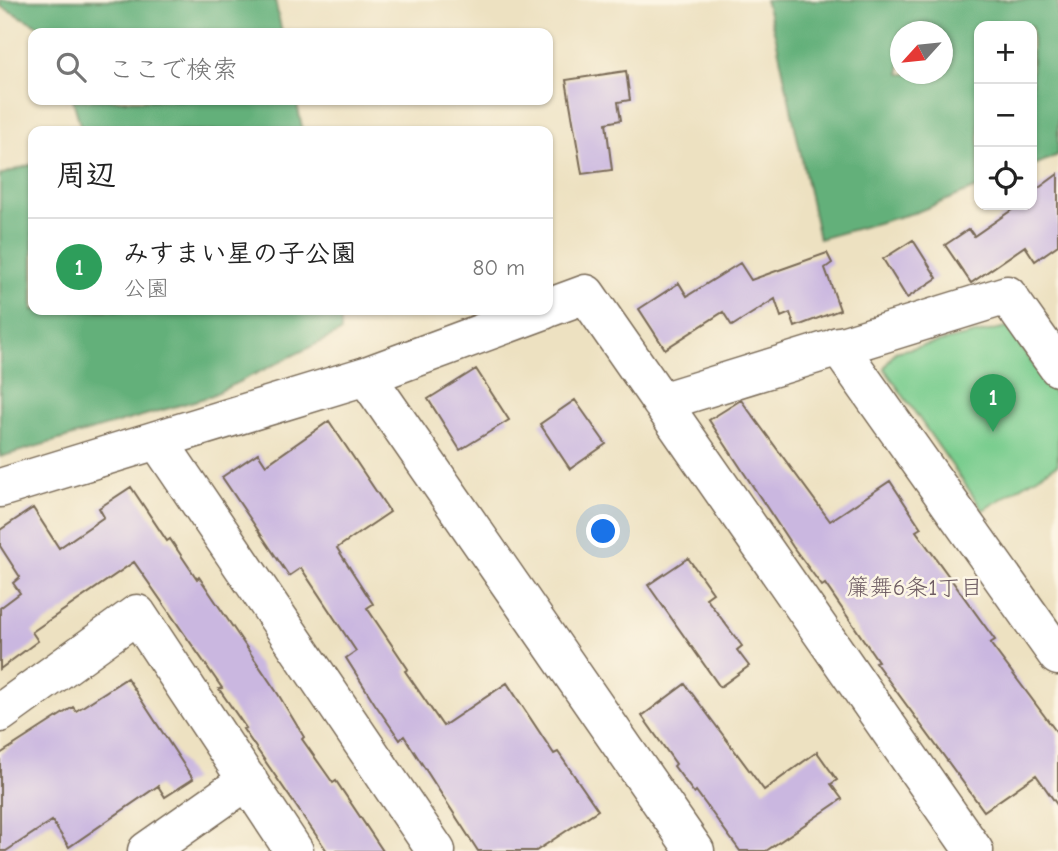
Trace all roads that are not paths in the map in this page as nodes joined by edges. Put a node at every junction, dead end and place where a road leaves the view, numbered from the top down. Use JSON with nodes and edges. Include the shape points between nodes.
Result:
{"nodes":[{"id":1,"x":553,"y":306,"type":"edge"},
{"id":2,"x":530,"y":315,"type":"edge"},
{"id":3,"x":838,"y":346,"type":"junction"},
{"id":4,"x":1058,"y":367,"type":"edge"},
{"id":5,"x":366,"y":376,"type":"junction"},
{"id":6,"x":661,"y":402,"type":"junction"},
{"id":7,"x":158,"y":441,"type":"junction"},
{"id":8,"x":0,"y":488,"type":"edge"},
{"id":9,"x":1058,"y":656,"type":"edge"},
{"id":10,"x":0,"y":713,"type":"edge"},
{"id":11,"x":248,"y":780,"type":"junction"},
{"id":12,"x":148,"y":851,"type":"edge"},
{"id":13,"x":294,"y":851,"type":"edge"},
{"id":14,"x":436,"y":851,"type":"edge"},
{"id":15,"x":695,"y":851,"type":"edge"},
{"id":16,"x":974,"y":851,"type":"edge"}],
"edges":[{"from":1,"to":6,"type":"street","via":[[586,294]]},
{"from":2,"to":5,"type":"street"},
{"from":3,"to":4,"type":"street","via":[[1007,295]]},
{"from":3,"to":6,"type":"street"},
{"from":3,"to":9,"type":"street"},
{"from":5,"to":7,"type":"street"},
{"from":5,"to":15,"type":"street"},
{"from":6,"to":16,"type":"street"},
{"from":7,"to":8,"type":"street"},
{"from":7,"to":14,"type":"street"},
{"from":10,"to":11,"type":"street","via":[[137,614]]},
{"from":11,"to":12,"type":"street"},
{"from":11,"to":13,"type":"street"}]}
